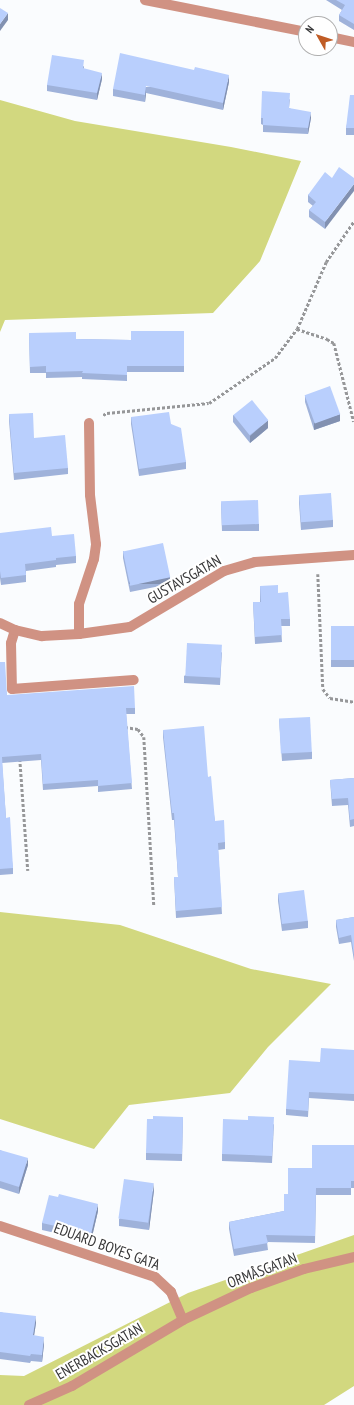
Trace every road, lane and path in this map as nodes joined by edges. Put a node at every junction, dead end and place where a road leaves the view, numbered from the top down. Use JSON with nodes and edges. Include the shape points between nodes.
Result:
{"nodes":[{"id":1,"x":145,"y":0,"type":"edge"},
{"id":2,"x":298,"y":30,"type":"edge"},
{"id":3,"x":338,"y":39,"type":"edge"},
{"id":4,"x":354,"y":42,"type":"edge"},
{"id":5,"x":354,"y":221,"type":"edge"},
{"id":6,"x":297,"y":329,"type":"junction"},
{"id":7,"x":354,"y":422,"type":"edge"},
{"id":8,"x":89,"y":423,"type":"joint"},
{"id":9,"x":354,"y":554,"type":"edge"},
{"id":10,"x":318,"y":558,"type":"junction"},
{"id":11,"x":0,"y":623,"type":"edge"},
{"id":12,"x":15,"y":630,"type":"junction"},
{"id":13,"x":79,"y":634,"type":"junction"},
{"id":14,"x":134,"y":680,"type":"dead end"},
{"id":15,"x":354,"y":702,"type":"edge"},
{"id":16,"x":124,"y":727,"type":"edge"},
{"id":17,"x":19,"y":756,"type":"edge"},
{"id":18,"x":28,"y":870,"type":"dead end"},
{"id":19,"x":154,"y":906,"type":"dead end"},
{"id":20,"x":0,"y":1226,"type":"edge"},
{"id":21,"x":354,"y":1256,"type":"edge"},
{"id":22,"x":183,"y":1320,"type":"junction"},
{"id":23,"x":28,"y":1405,"type":"edge"}],
"edges":[{"from":1,"to":2,"type":"street"},
{"from":3,"to":4,"type":"street"},
{"from":5,"to":6,"type":"path","via":[[326,262]]},
{"from":6,"to":7,"type":"path","via":[[334,343]]},
{"from":6,"to":8,"type":"path","via":[[275,358],[209,403],[107,413]]},
{"from":8,"to":13,"type":"street","via":[[90,495],[96,544],[94,559],[79,604]]},
{"from":9,"to":10,"type":"street","name":"GUSTAVSGATAN"},
{"from":10,"to":13,"type":"street","name":"GUSTAVSGATAN","via":[[255,562],[224,571],[130,627]]},
{"from":10,"to":15,"type":"path","via":[[323,689],[330,698]]},
{"from":11,"to":12,"type":"street","name":"GUSTAVSGATAN"},
{"from":12,"to":13,"type":"street","name":"GUSTAVSGATAN","via":[[42,636]]},
{"from":12,"to":14,"type":"street","via":[[11,643],[12,689]]},
{"from":16,"to":19,"type":"path","via":[[138,729],[144,737]]},
{"from":17,"to":18,"type":"path"},
{"from":20,"to":22,"type":"street","name":"EDUARD BOYES GATA","via":[[155,1277],[171,1292]]},
{"from":21,"to":22,"type":"street","name":"ORMÅSGATAN","via":[[304,1269],[251,1288]]},
{"from":22,"to":23,"type":"street","name":"ENERBACKSGATAN","via":[[72,1386]]}]}
